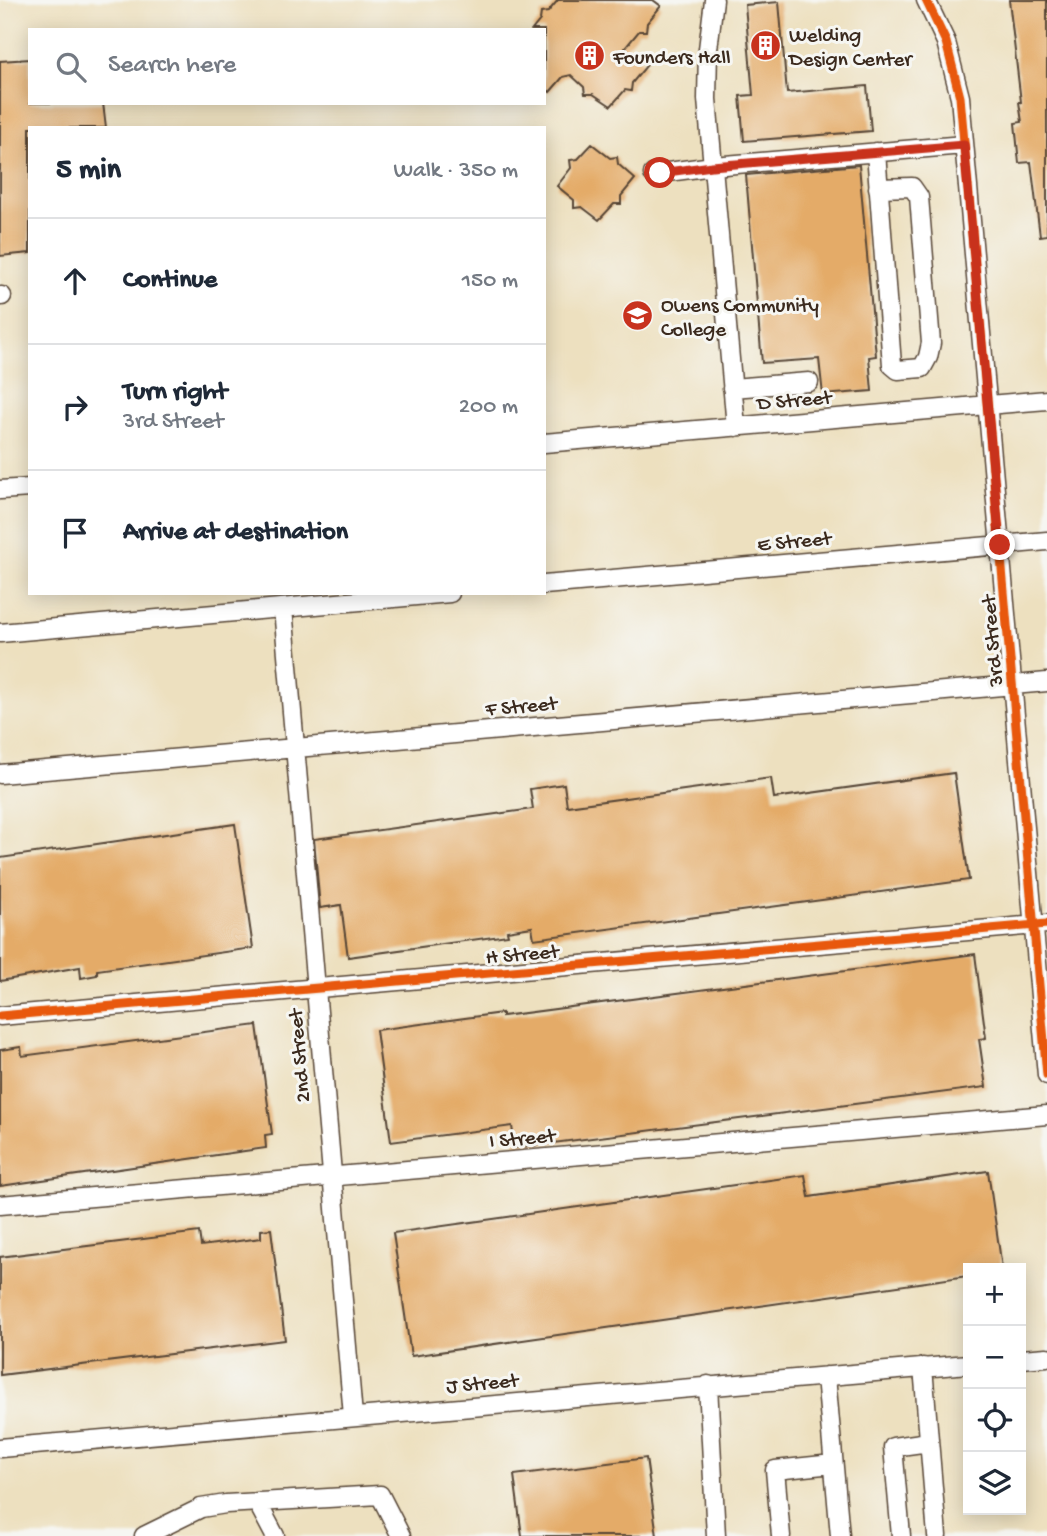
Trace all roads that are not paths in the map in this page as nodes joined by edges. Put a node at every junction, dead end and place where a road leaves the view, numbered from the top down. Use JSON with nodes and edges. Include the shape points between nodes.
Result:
{"nodes":[{"id":1,"x":714,"y":0,"type":"edge"},
{"id":2,"x":926,"y":0,"type":"edge"},
{"id":3,"x":964,"y":145,"type":"junction"},
{"id":4,"x":876,"y":152,"type":"junction"},
{"id":5,"x":712,"y":166,"type":"junction"},
{"id":6,"x":653,"y":174,"type":"dead end"},
{"id":7,"x":878,"y":188,"type":"junction"},
{"id":8,"x":809,"y":382,"type":"dead end"},
{"id":9,"x":732,"y":388,"type":"junction"},
{"id":10,"x":1047,"y":400,"type":"edge"},
{"id":11,"x":987,"y":405,"type":"junction"},
{"id":12,"x":736,"y":427,"type":"junction"},
{"id":13,"x":546,"y":443,"type":"edge"},
{"id":14,"x":28,"y":488,"type":"edge"},
{"id":15,"x":0,"y":490,"type":"edge"},
{"id":16,"x":1047,"y":541,"type":"edge"},
{"id":17,"x":1000,"y":545,"type":"junction"},
{"id":18,"x":546,"y":585,"type":"edge"},
{"id":19,"x":428,"y":595,"type":"edge"},
{"id":20,"x":283,"y":608,"type":"junction"},
{"id":21,"x":0,"y":633,"type":"edge"},
{"id":22,"x":1047,"y":682,"type":"edge"},
{"id":23,"x":1012,"y":685,"type":"junction"},
{"id":24,"x":295,"y":747,"type":"junction"},
{"id":25,"x":0,"y":774,"type":"edge"},
{"id":26,"x":1040,"y":924,"type":"edge"},
{"id":27,"x":316,"y":989,"type":"junction"},
{"id":28,"x":0,"y":1016,"type":"edge"},
{"id":29,"x":1047,"y":1075,"type":"edge"},
{"id":30,"x":1047,"y":1115,"type":"edge"},
{"id":31,"x":331,"y":1177,"type":"junction"},
{"id":32,"x":0,"y":1205,"type":"edge"},
{"id":33,"x":1047,"y":1357,"type":"edge"},
{"id":34,"x":1026,"y":1359,"type":"edge"},
{"id":35,"x":963,"y":1363,"type":"edge"},
{"id":36,"x":923,"y":1367,"type":"junction"},
{"id":37,"x":826,"y":1376,"type":"junction"},
{"id":38,"x":709,"y":1385,"type":"junction"},
{"id":39,"x":353,"y":1416,"type":"junction"},
{"id":40,"x":929,"y":1442,"type":"junction"},
{"id":41,"x":0,"y":1448,"type":"edge"},
{"id":42,"x":833,"y":1464,"type":"junction"},
{"id":43,"x":257,"y":1502,"type":"junction"},
{"id":44,"x":144,"y":1536,"type":"edge"},
{"id":45,"x":275,"y":1536,"type":"edge"},
{"id":46,"x":401,"y":1536,"type":"edge"},
{"id":47,"x":716,"y":1536,"type":"edge"},
{"id":48,"x":781,"y":1536,"type":"edge"},
{"id":49,"x":840,"y":1536,"type":"edge"},
{"id":50,"x":901,"y":1536,"type":"edge"},
{"id":51,"x":937,"y":1536,"type":"edge"}],
"edges":[{"from":1,"to":5,"type":"street","via":[[707,74]]},
{"from":2,"to":3,"type":"street","name":"3rd Street","via":[[953,68]]},
{"from":3,"to":4,"type":"street"},
{"from":3,"to":11,"type":"street","name":"3rd Street"},
{"from":4,"to":5,"type":"street"},
{"from":4,"to":7,"type":"street"},
{"from":5,"to":6,"type":"street"},
{"from":5,"to":9,"type":"street"},
{"from":7,"to":7,"type":"street","via":[[892,365],[898,370],[922,368],[931,343],[919,197],[912,187]]},
{"from":8,"to":9,"type":"street"},
{"from":9,"to":12,"type":"street"},
{"from":10,"to":11,"type":"street","name":"D Street"},
{"from":11,"to":12,"type":"street","name":"D Street"},
{"from":11,"to":17,"type":"street","name":"3rd Street"},
{"from":12,"to":13,"type":"street","name":"D Street"},
{"from":14,"to":15,"type":"street"},
{"from":16,"to":17,"type":"street","name":"E Street"},
{"from":17,"to":18,"type":"street","name":"E Street"},
{"from":17,"to":23,"type":"street","name":"3rd Street"},
{"from":19,"to":20,"type":"street"},
{"from":20,"to":21,"type":"street"},
{"from":20,"to":24,"type":"street","name":"2nd Street"},
{"from":22,"to":23,"type":"street","name":"F Street"},
{"from":23,"to":24,"type":"street","name":"F Street"},
{"from":23,"to":26,"type":"street","name":"3rd Street"},
{"from":24,"to":25,"type":"street","name":"F Street"},
{"from":24,"to":27,"type":"street","name":"2nd Street"},
{"from":26,"to":27,"type":"street","name":"H Street"},
{"from":26,"to":29,"type":"street","name":"3rd Street"},
{"from":27,"to":28,"type":"street","name":"H Street"},
{"from":27,"to":31,"type":"street","name":"2nd Street"},
{"from":30,"to":31,"type":"street","name":"I Street"},
{"from":31,"to":32,"type":"street","name":"I Street"},
{"from":31,"to":39,"type":"street","name":"2nd Street"},
{"from":33,"to":34,"type":"street"},
{"from":35,"to":36,"type":"street","name":"J Street"},
{"from":36,"to":37,"type":"street","name":"J Street"},
{"from":36,"to":40,"type":"street"},
{"from":37,"to":38,"type":"street","name":"J Street"},
{"from":37,"to":42,"type":"street"},
{"from":38,"to":39,"type":"street","name":"J Street"},
{"from":38,"to":47,"type":"street"},
{"from":39,"to":41,"type":"street","name":"J Street"},
{"from":40,"to":50,"type":"street","via":[[892,1447]]},
{"from":40,"to":51,"type":"street"},
{"from":42,"to":48,"type":"street","via":[[775,1470]]},
{"from":42,"to":49,"type":"street"},
{"from":43,"to":44,"type":"street","via":[[201,1508]]},
{"from":43,"to":45,"type":"street"},
{"from":43,"to":46,"type":"street","via":[[380,1495]]}]}
